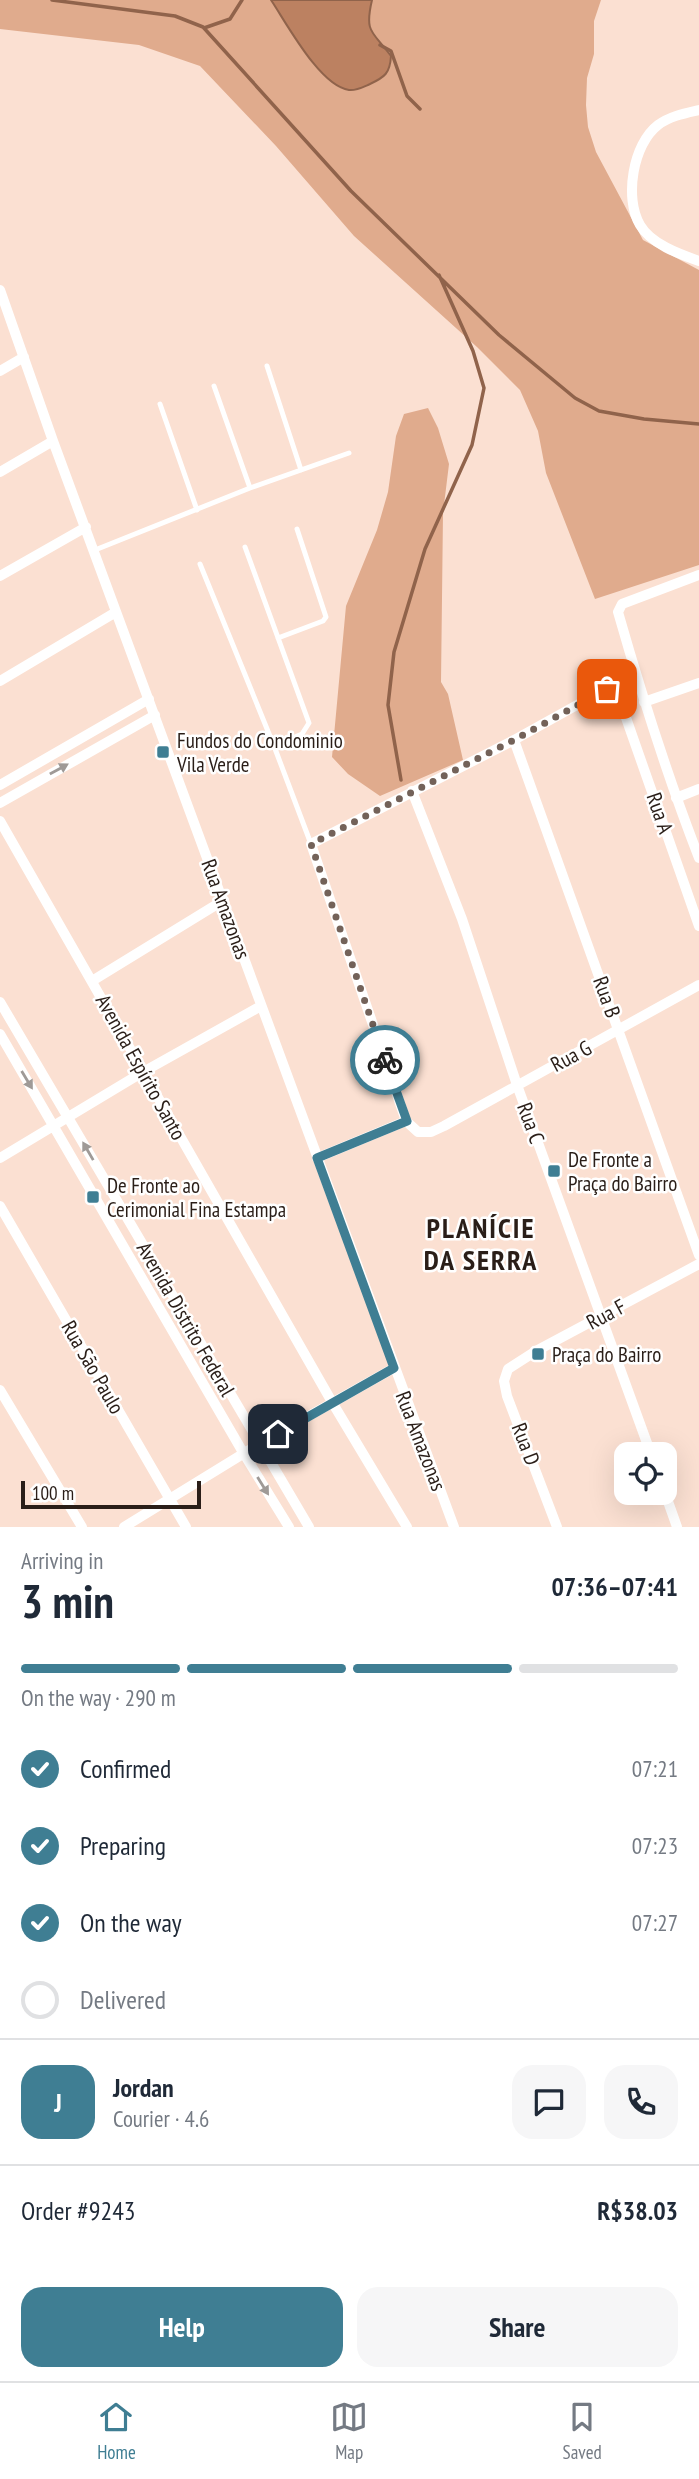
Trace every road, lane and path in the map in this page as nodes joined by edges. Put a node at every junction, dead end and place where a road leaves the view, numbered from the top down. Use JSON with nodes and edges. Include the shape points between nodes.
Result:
{"nodes":[{"id":1,"x":699,"y":110,"type":"edge"},
{"id":2,"x":699,"y":261,"type":"edge"},
{"id":3,"x":0,"y":290,"type":"edge"},
{"id":4,"x":24,"y":357,"type":"junction"},
{"id":5,"x":267,"y":366,"type":"dead end"},
{"id":6,"x":0,"y":371,"type":"edge"},
{"id":7,"x":214,"y":386,"type":"dead end"},
{"id":8,"x":160,"y":404,"type":"dead end"},
{"id":9,"x":53,"y":441,"type":"junction"},
{"id":10,"x":349,"y":453,"type":"dead end"},
{"id":11,"x":301,"y":470,"type":"junction"},
{"id":12,"x":0,"y":472,"type":"edge"},
{"id":13,"x":250,"y":488,"type":"junction"},
{"id":14,"x":197,"y":510,"type":"junction"},
{"id":15,"x":86,"y":527,"type":"junction"},
{"id":16,"x":297,"y":529,"type":"dead end"},
{"id":17,"x":246,"y":547,"type":"dead end"},
{"id":18,"x":95,"y":550,"type":"junction"},
{"id":19,"x":200,"y":564,"type":"dead end"},
{"id":20,"x":0,"y":576,"type":"edge"},
{"id":21,"x":699,"y":576,"type":"edge"},
{"id":22,"x":116,"y":612,"type":"junction"},
{"id":23,"x":278,"y":638,"type":"junction"},
{"id":24,"x":0,"y":681,"type":"edge"},
{"id":25,"x":699,"y":682,"type":"edge"},
{"id":26,"x":643,"y":698,"type":"junction"},
{"id":27,"x":149,"y":699,"type":"junction"},
{"id":28,"x":620,"y":701,"type":"junction"},
{"id":29,"x":155,"y":716,"type":"junction"},
{"id":30,"x":514,"y":740,"type":"junction"},
{"id":31,"x":274,"y":746,"type":"junction"},
{"id":32,"x":0,"y":785,"type":"edge"},
{"id":33,"x":699,"y":789,"type":"edge"},
{"id":34,"x":412,"y":791,"type":"junction"},
{"id":35,"x":676,"y":797,"type":"junction"},
{"id":36,"x":0,"y":803,"type":"edge"},
{"id":37,"x":0,"y":813,"type":"edge"},
{"id":38,"x":2,"y":823,"type":"edge"},
{"id":39,"x":311,"y":844,"type":"junction"},
{"id":40,"x":699,"y":858,"type":"edge"},
{"id":41,"x":224,"y":900,"type":"junction"},
{"id":42,"x":699,"y":926,"type":"edge"},
{"id":43,"x":92,"y":981,"type":"junction"},
{"id":44,"x":699,"y":985,"type":"edge"},
{"id":45,"x":0,"y":1002,"type":"edge"},
{"id":46,"x":261,"y":1006,"type":"junction"},
{"id":47,"x":619,"y":1030,"type":"junction"},
{"id":48,"x":0,"y":1034,"type":"edge"},
{"id":49,"x":143,"y":1072,"type":"junction"},
{"id":50,"x":517,"y":1085,"type":"junction"},
{"id":51,"x":68,"y":1117,"type":"junction"},
{"id":52,"x":407,"y":1121,"type":"junction"},
{"id":53,"x":55,"y":1125,"type":"junction"},
{"id":54,"x":0,"y":1158,"type":"edge"},
{"id":55,"x":317,"y":1158,"type":"junction"},
{"id":56,"x":0,"y":1206,"type":"edge"},
{"id":57,"x":699,"y":1255,"type":"edge"},
{"id":58,"x":699,"y":1264,"type":"edge"},
{"id":59,"x":602,"y":1317,"type":"junction"},
{"id":60,"x":514,"y":1363,"type":"joint"},
{"id":61,"x":394,"y":1368,"type":"junction"},
{"id":62,"x":0,"y":1390,"type":"edge"},
{"id":63,"x":332,"y":1402,"type":"junction"},
{"id":64,"x":647,"y":1442,"type":"edge"},
{"id":65,"x":259,"y":1444,"type":"junction"},
{"id":66,"x":244,"y":1454,"type":"junction"},
{"id":67,"x":170,"y":1500,"type":"junction"},
{"id":68,"x":669,"y":1505,"type":"edge"},
{"id":69,"x":453,"y":1526,"type":"edge"},
{"id":70,"x":82,"y":1527,"type":"edge"},
{"id":71,"x":124,"y":1527,"type":"edge"},
{"id":72,"x":186,"y":1527,"type":"edge"},
{"id":73,"x":289,"y":1527,"type":"edge"},
{"id":74,"x":309,"y":1527,"type":"edge"},
{"id":75,"x":407,"y":1527,"type":"edge"},
{"id":76,"x":557,"y":1527,"type":"edge"},
{"id":77,"x":677,"y":1527,"type":"edge"}],
"edges":[{"from":1,"to":2,"type":"street","via":[[669,119],[649,134],[631,185],[640,226],[662,245]]},
{"from":3,"to":4,"type":"street","name":"Rua Amazonas"},
{"from":4,"to":6,"type":"street"},
{"from":4,"to":9,"type":"street","name":"Rua Amazonas"},
{"from":5,"to":11,"type":"lane"},
{"from":7,"to":13,"type":"lane"},
{"from":8,"to":14,"type":"lane"},
{"from":9,"to":12,"type":"street"},
{"from":9,"to":15,"type":"street","name":"Rua Amazonas"},
{"from":10,"to":11,"type":"lane"},
{"from":11,"to":13,"type":"lane"},
{"from":13,"to":14,"type":"lane"},
{"from":14,"to":18,"type":"lane"},
{"from":15,"to":18,"type":"street","name":"Rua Amazonas"},
{"from":15,"to":20,"type":"street"},
{"from":16,"to":23,"type":"lane","via":[[326,617]]},
{"from":17,"to":23,"type":"lane"},
{"from":18,"to":22,"type":"street","name":"Rua Amazonas"},
{"from":19,"to":31,"type":"lane"},
{"from":21,"to":26,"type":"street","via":[[620,606]]},
{"from":22,"to":24,"type":"street"},
{"from":22,"to":27,"type":"street","name":"Rua Amazonas"},
{"from":23,"to":31,"type":"lane","via":[[309,723],[302,734]]},
{"from":25,"to":26,"type":"street"},
{"from":26,"to":28,"type":"street"},
{"from":26,"to":35,"type":"street"},
{"from":27,"to":29,"type":"street","name":"Rua Amazonas"},
{"from":27,"to":32,"type":"street"},
{"from":28,"to":30,"type":"street","via":[[614,691],[604,690]]},
{"from":28,"to":42,"type":"street","name":"Rua A"},
{"from":36,"to":29,"type":"street","one_way":true},
{"from":29,"to":41,"type":"street","name":"Rua Amazonas"},
{"from":30,"to":34,"type":"street"},
{"from":30,"to":47,"type":"street","name":"Rua B"},
{"from":31,"to":39,"type":"lane"},
{"from":33,"to":35,"type":"street"},
{"from":34,"to":39,"type":"street"},
{"from":34,"to":50,"type":"street","name":"Rua C","via":[[462,919]]},
{"from":35,"to":40,"type":"street"},
{"from":37,"to":38,"type":"street","name":"Avenida Espírito Santo"},
{"from":38,"to":43,"type":"street","name":"Avenida Espírito Santo"},
{"from":39,"to":52,"type":"street"},
{"from":41,"to":43,"type":"street"},
{"from":41,"to":46,"type":"street","name":"Rua Amazonas"},
{"from":43,"to":49,"type":"street","name":"Avenida Espírito Santo"},
{"from":44,"to":47,"type":"street","name":"Rua G"},
{"from":45,"to":51,"type":"street","name":"Avenida Distrito Federal"},
{"from":46,"to":49,"type":"street"},
{"from":46,"to":55,"type":"street","name":"Rua Amazonas"},
{"from":47,"to":50,"type":"street","name":"Rua G"},
{"from":47,"to":57,"type":"street","name":"Rua B"},
{"from":48,"to":53,"type":"street","name":"Avenida Distrito Federal","one_way":true},
{"from":49,"to":51,"type":"street"},
{"from":49,"to":63,"type":"street","name":"Avenida Espírito Santo"},
{"from":50,"to":52,"type":"street","name":"Rua G","via":[[431,1132],[418,1132]]},
{"from":50,"to":59,"type":"street","name":"Rua C"},
{"from":51,"to":53,"type":"street"},
{"from":65,"to":51,"type":"street","name":"Avenida Distrito Federal","one_way":true},
{"from":52,"to":55,"type":"street"},
{"from":53,"to":54,"type":"street"},
{"from":53,"to":66,"type":"street","name":"Avenida Distrito Federal"},
{"from":55,"to":61,"type":"street","name":"Rua Amazonas"},
{"from":56,"to":67,"type":"street","name":"Rua São Paulo"},
{"from":58,"to":59,"type":"street","name":"Rua F"},
{"from":59,"to":60,"type":"street","name":"Rua F"},
{"from":59,"to":64,"type":"street","name":"Rua C"},
{"from":60,"to":76,"type":"street","name":"Rua D","via":[[505,1375],[505,1389]]},
{"from":61,"to":63,"type":"street"},
{"from":61,"to":69,"type":"street","name":"Rua Amazonas"},
{"from":62,"to":70,"type":"street"},
{"from":63,"to":65,"type":"street"},
{"from":63,"to":75,"type":"street","name":"Avenida Espírito Santo"},
{"from":65,"to":66,"type":"street"},
{"from":65,"to":74,"type":"street","name":"Avenida Distrito Federal"},
{"from":66,"to":67,"type":"street"},
{"from":66,"to":73,"type":"street","name":"Avenida Distrito Federal","one_way":true},
{"from":67,"to":71,"type":"street"},
{"from":67,"to":72,"type":"street","name":"Rua São Paulo"},
{"from":68,"to":77,"type":"street"}]}
